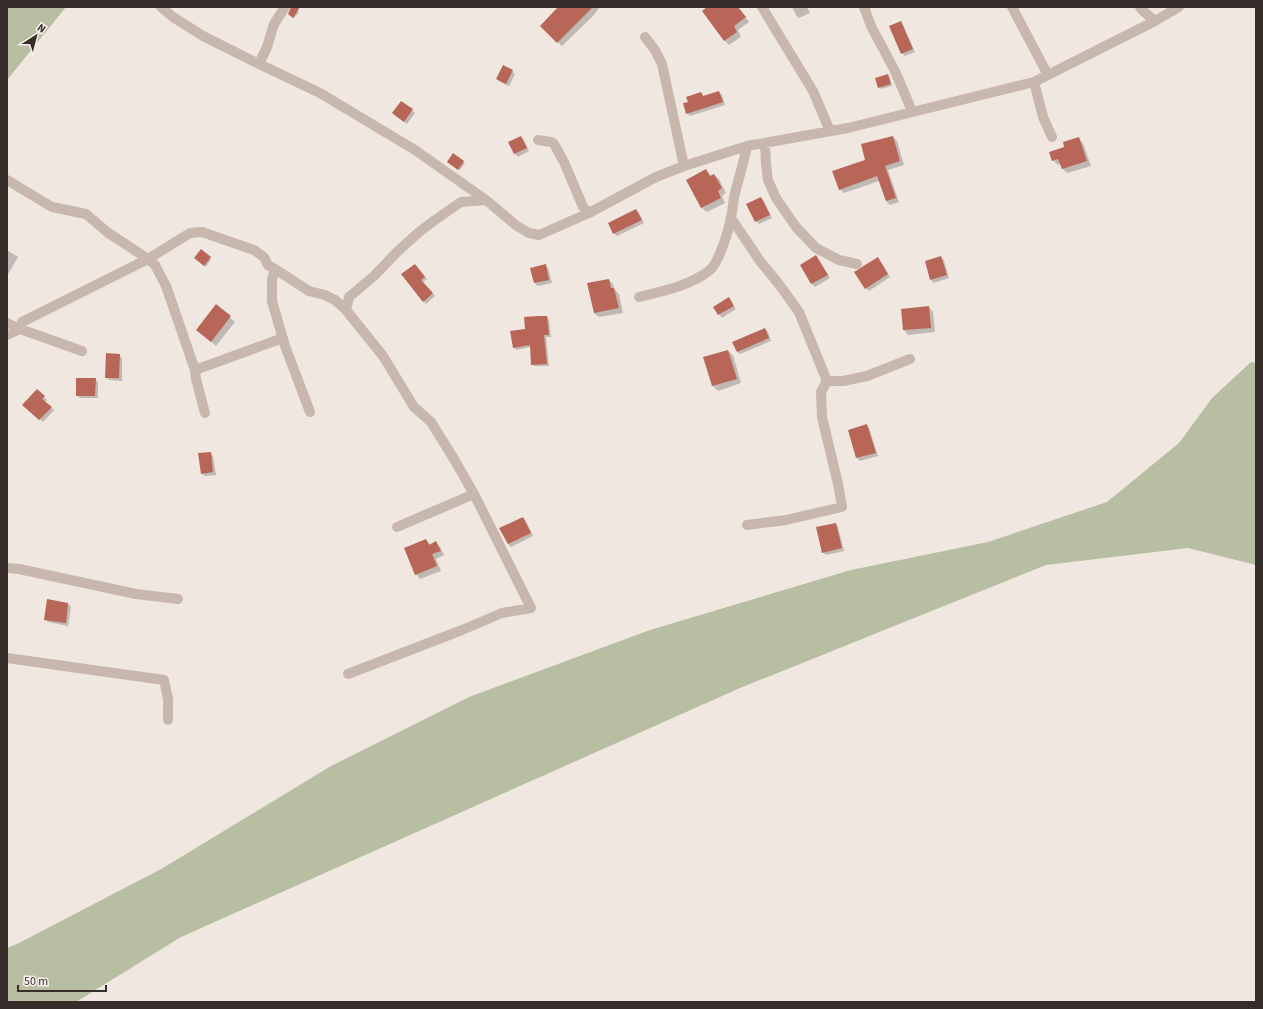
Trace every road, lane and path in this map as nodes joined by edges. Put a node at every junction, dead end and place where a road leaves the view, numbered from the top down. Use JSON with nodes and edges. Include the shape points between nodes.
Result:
{"nodes":[{"id":1,"x":161,"y":7,"type":"edge"},
{"id":2,"x":286,"y":7,"type":"edge"},
{"id":3,"x":762,"y":7,"type":"edge"},
{"id":4,"x":864,"y":7,"type":"edge"},
{"id":5,"x":1012,"y":7,"type":"edge"},
{"id":6,"x":1140,"y":7,"type":"edge"},
{"id":7,"x":1179,"y":7,"type":"edge"},
{"id":8,"x":1154,"y":21,"type":"junction"},
{"id":9,"x":645,"y":36,"type":"dead end"},
{"id":10,"x":259,"y":64,"type":"junction"},
{"id":11,"x":1048,"y":75,"type":"junction"},
{"id":12,"x":1034,"y":82,"type":"junction"},
{"id":13,"x":912,"y":111,"type":"junction"},
{"id":14,"x":830,"y":131,"type":"junction"},
{"id":15,"x":1052,"y":137,"type":"dead end"},
{"id":16,"x":538,"y":140,"type":"dead end"},
{"id":17,"x":765,"y":143,"type":"junction"},
{"id":18,"x":748,"y":146,"type":"junction"},
{"id":19,"x":684,"y":166,"type":"junction"},
{"id":20,"x":7,"y":180,"type":"edge"},
{"id":21,"x":463,"y":184,"type":"junction"},
{"id":22,"x":486,"y":200,"type":"junction"},
{"id":23,"x":461,"y":202,"type":"junction"},
{"id":24,"x":589,"y":213,"type":"junction"},
{"id":25,"x":731,"y":218,"type":"junction"},
{"id":26,"x":148,"y":259,"type":"junction"},
{"id":27,"x":857,"y":264,"type":"dead end"},
{"id":28,"x":275,"y":269,"type":"junction"},
{"id":29,"x":348,"y":297,"type":"junction"},
{"id":30,"x":639,"y":297,"type":"dead end"},
{"id":31,"x":335,"y":300,"type":"junction"},
{"id":32,"x":346,"y":310,"type":"junction"},
{"id":33,"x":7,"y":323,"type":"edge"},
{"id":34,"x":20,"y":329,"type":"junction"},
{"id":35,"x":7,"y":335,"type":"edge"},
{"id":36,"x":283,"y":338,"type":"junction"},
{"id":37,"x":82,"y":351,"type":"dead end"},
{"id":38,"x":910,"y":359,"type":"dead end"},
{"id":39,"x":195,"y":370,"type":"junction"},
{"id":40,"x":827,"y":381,"type":"junction"},
{"id":41,"x":310,"y":412,"type":"dead end"},
{"id":42,"x":205,"y":413,"type":"dead end"},
{"id":43,"x":474,"y":494,"type":"junction"},
{"id":44,"x":747,"y":525,"type":"dead end"},
{"id":45,"x":397,"y":527,"type":"dead end"},
{"id":46,"x":7,"y":568,"type":"edge"},
{"id":47,"x":178,"y":599,"type":"dead end"},
{"id":48,"x":7,"y":658,"type":"edge"},
{"id":49,"x":348,"y":674,"type":"dead end"},
{"id":50,"x":168,"y":720,"type":"dead end"}],
"edges":[{"from":1,"to":10,"type":"street","via":[[203,36]]},
{"from":2,"to":10,"type":"street","via":[[274,24]]},
{"from":3,"to":14,"type":"street","via":[[813,91]]},
{"from":4,"to":13,"type":"street"},
{"from":5,"to":11,"type":"street"},
{"from":6,"to":8,"type":"street"},
{"from":7,"to":8,"type":"street"},
{"from":8,"to":11,"type":"street"},
{"from":9,"to":19,"type":"street","via":[[662,64]]},
{"from":10,"to":21,"type":"street","via":[[320,93],[415,150]]},
{"from":11,"to":12,"type":"street"},
{"from":12,"to":13,"type":"street"},
{"from":12,"to":15,"type":"street","via":[[1043,117]]},
{"from":13,"to":14,"type":"street"},
{"from":14,"to":17,"type":"street"},
{"from":16,"to":24,"type":"street","via":[[554,144],[583,207]]},
{"from":17,"to":18,"type":"street"},
{"from":17,"to":27,"type":"street","via":[[768,180],[776,198],[796,227],[816,248],[839,260]]},
{"from":18,"to":19,"type":"street"},
{"from":18,"to":25,"type":"street","via":[[734,194]]},
{"from":19,"to":24,"type":"street","via":[[656,177]]},
{"from":20,"to":26,"type":"street","via":[[52,207],[86,214],[107,232]]},
{"from":21,"to":22,"type":"street"},
{"from":21,"to":23,"type":"street"},
{"from":22,"to":23,"type":"street"},
{"from":22,"to":24,"type":"street","via":[[517,226],[529,233],[540,235]]},
{"from":23,"to":29,"type":"street","via":[[419,232],[374,276]]},
{"from":25,"to":30,"type":"street","via":[[718,259],[710,270],[678,286]]},
{"from":25,"to":40,"type":"street","via":[[799,312]]},
{"from":26,"to":28,"type":"street","via":[[190,234],[202,232],[254,250],[264,256],[268,265]]},
{"from":26,"to":34,"type":"street","via":[[22,322]]},
{"from":26,"to":39,"type":"street","via":[[155,265],[166,286]]},
{"from":28,"to":31,"type":"street","via":[[309,291]]},
{"from":28,"to":36,"type":"street","via":[[272,279],[272,301]]},
{"from":29,"to":31,"type":"street"},
{"from":29,"to":32,"type":"street"},
{"from":31,"to":32,"type":"street"},
{"from":32,"to":43,"type":"street","via":[[383,356],[414,407],[430,422]]},
{"from":33,"to":34,"type":"street"},
{"from":34,"to":35,"type":"street"},
{"from":34,"to":37,"type":"street"},
{"from":36,"to":39,"type":"street"},
{"from":36,"to":41,"type":"street"},
{"from":38,"to":40,"type":"street","via":[[867,376]]},
{"from":39,"to":42,"type":"street"},
{"from":40,"to":44,"type":"street","via":[[821,392],[822,417],[842,507],[786,520]]},
{"from":43,"to":45,"type":"street"},
{"from":43,"to":49,"type":"street","via":[[530,608],[502,613]]},
{"from":46,"to":47,"type":"street","via":[[136,594]]},
{"from":48,"to":50,"type":"street","via":[[164,680],[168,699]]}]}
